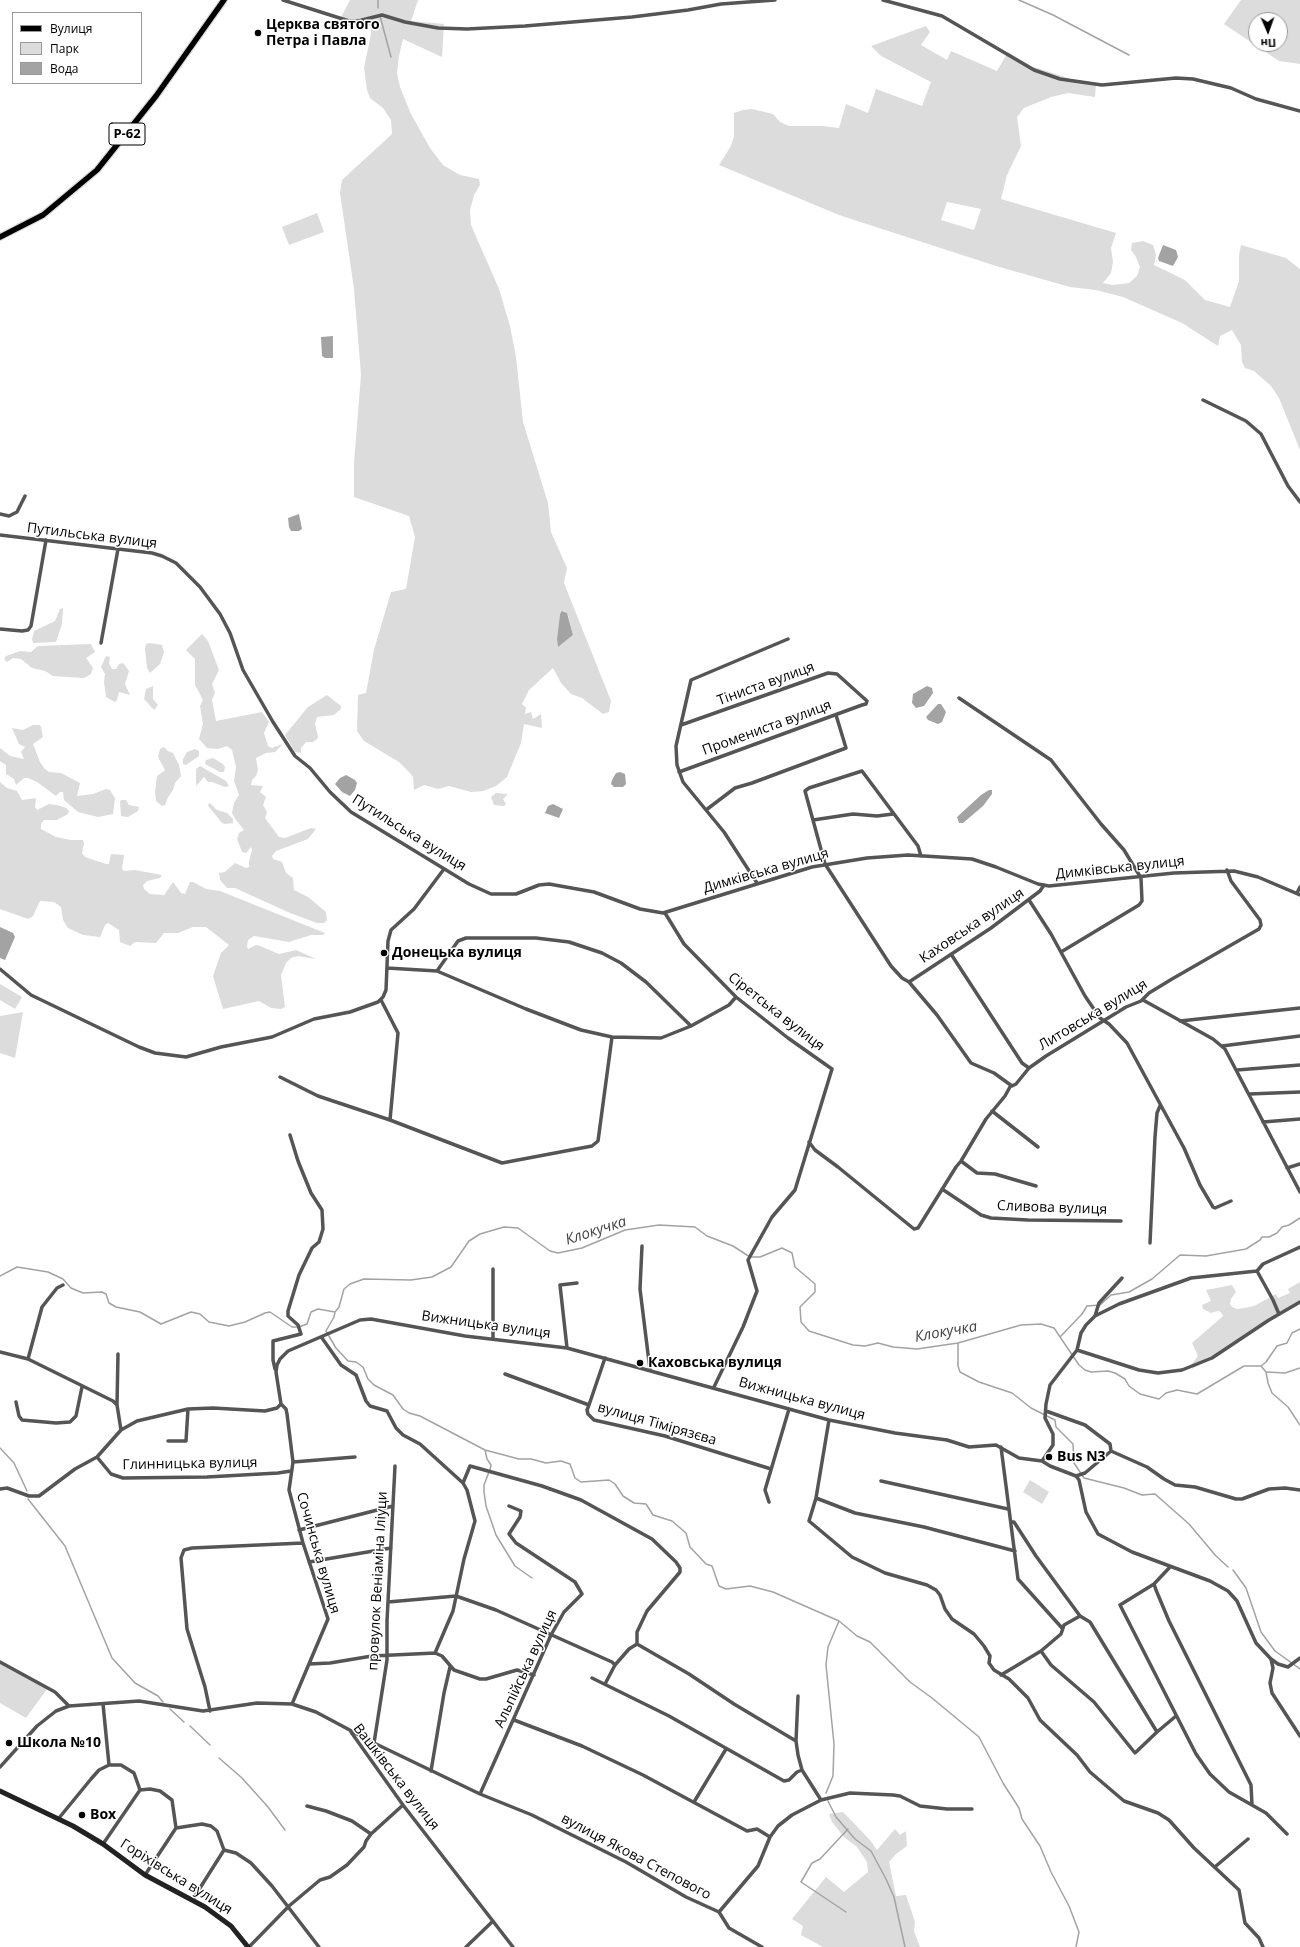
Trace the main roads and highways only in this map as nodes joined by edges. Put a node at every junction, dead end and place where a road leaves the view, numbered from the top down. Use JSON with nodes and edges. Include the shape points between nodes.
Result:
{"nodes":[{"id":1,"x":224,"y":0,"type":"edge"},
{"id":2,"x":0,"y":237,"type":"edge"}],
"edges":[{"from":1,"to":2,"type":"main road","number":"Р-62","via":[[156,96],[97,170],[43,214]]}]}
